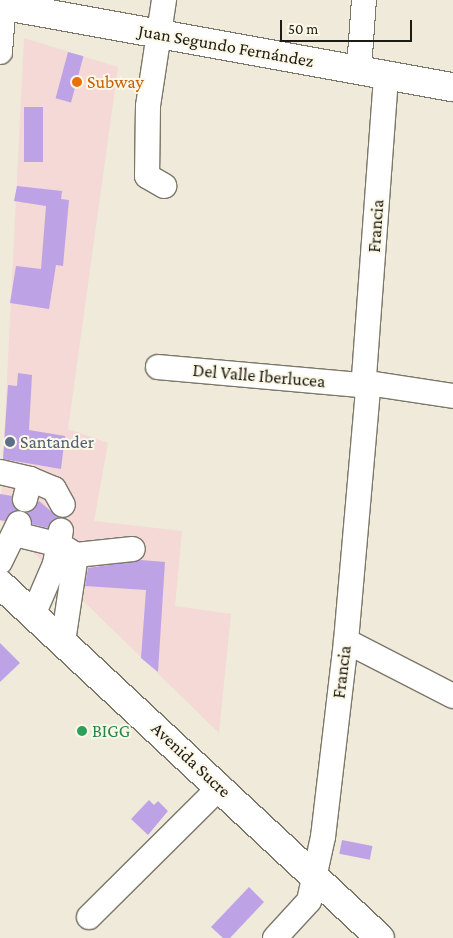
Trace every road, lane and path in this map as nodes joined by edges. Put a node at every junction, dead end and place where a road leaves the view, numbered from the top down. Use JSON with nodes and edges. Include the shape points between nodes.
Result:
{"nodes":[{"id":1,"x":164,"y":0,"type":"edge"},
{"id":2,"x":364,"y":0,"type":"edge"},
{"id":3,"x":3,"y":3,"type":"edge"},
{"id":4,"x":158,"y":35,"type":"junction"},
{"id":5,"x":0,"y":52,"type":"edge"},
{"id":6,"x":359,"y":69,"type":"junction"},
{"id":7,"x":386,"y":75,"type":"junction"},
{"id":8,"x":453,"y":87,"type":"edge"},
{"id":9,"x":164,"y":186,"type":"dead end"},
{"id":10,"x":158,"y":367,"type":"dead end"},
{"id":11,"x":366,"y":384,"type":"junction"},
{"id":12,"x":453,"y":396,"type":"edge"},
{"id":13,"x":0,"y":472,"type":"edge"},
{"id":14,"x":63,"y":505,"type":"dead end"},
{"id":15,"x":66,"y":543,"type":"junction"},
{"id":16,"x":133,"y":550,"type":"dead end"},
{"id":17,"x":0,"y":562,"type":"edge"},
{"id":18,"x":0,"y":584,"type":"edge"},
{"id":19,"x":33,"y":615,"type":"junction"},
{"id":20,"x":346,"y":641,"type":"junction"},
{"id":21,"x":63,"y":642,"type":"junction"},
{"id":22,"x":453,"y":696,"type":"edge"},
{"id":23,"x":220,"y":787,"type":"junction"},
{"id":24,"x":315,"y":878,"type":"junction"},
{"id":25,"x":89,"y":917,"type":"dead end"},
{"id":26,"x":275,"y":938,"type":"edge"},
{"id":27,"x":380,"y":938,"type":"edge"}],
"edges":[{"from":1,"to":4,"type":"street"},
{"from":2,"to":6,"type":"street"},
{"from":3,"to":4,"type":"main road","name":"Juan Segundo Fernández"},
{"from":3,"to":5,"type":"street"},
{"from":4,"to":6,"type":"main road","name":"Juan Segundo Fernández"},
{"from":4,"to":9,"type":"street","via":[[148,106],[147,176]]},
{"from":6,"to":7,"type":"main road","name":"Juan Segundo Fernández"},
{"from":7,"to":8,"type":"main road","name":"Juan Segundo Fernández"},
{"from":7,"to":11,"type":"street","name":"Francia"},
{"from":10,"to":11,"type":"street","name":"Del Valle Iberlucea"},
{"from":11,"to":12,"type":"street","name":"Del Valle Iberlucea"},
{"from":11,"to":20,"type":"street","name":"Francia"},
{"from":13,"to":14,"type":"street","via":[[27,489],[54,488]]},
{"from":15,"to":16,"type":"street"},
{"from":15,"to":17,"type":"street","via":[[17,529]]},
{"from":15,"to":19,"type":"street"},
{"from":15,"to":21,"type":"street"},
{"from":18,"to":19,"type":"main road","name":"Avenida Sucre"},
{"from":19,"to":21,"type":"main road","name":"Avenida Sucre"},
{"from":20,"to":22,"type":"street"},
{"from":20,"to":24,"type":"street","name":"Francia"},
{"from":21,"to":23,"type":"main road","name":"Avenida Sucre"},
{"from":23,"to":24,"type":"main road","name":"Avenida Sucre"},
{"from":23,"to":25,"type":"street"},
{"from":24,"to":26,"type":"street","name":"Francia","via":[[308,901]]},
{"from":24,"to":27,"type":"main road","name":"Avenida Sucre"}]}
